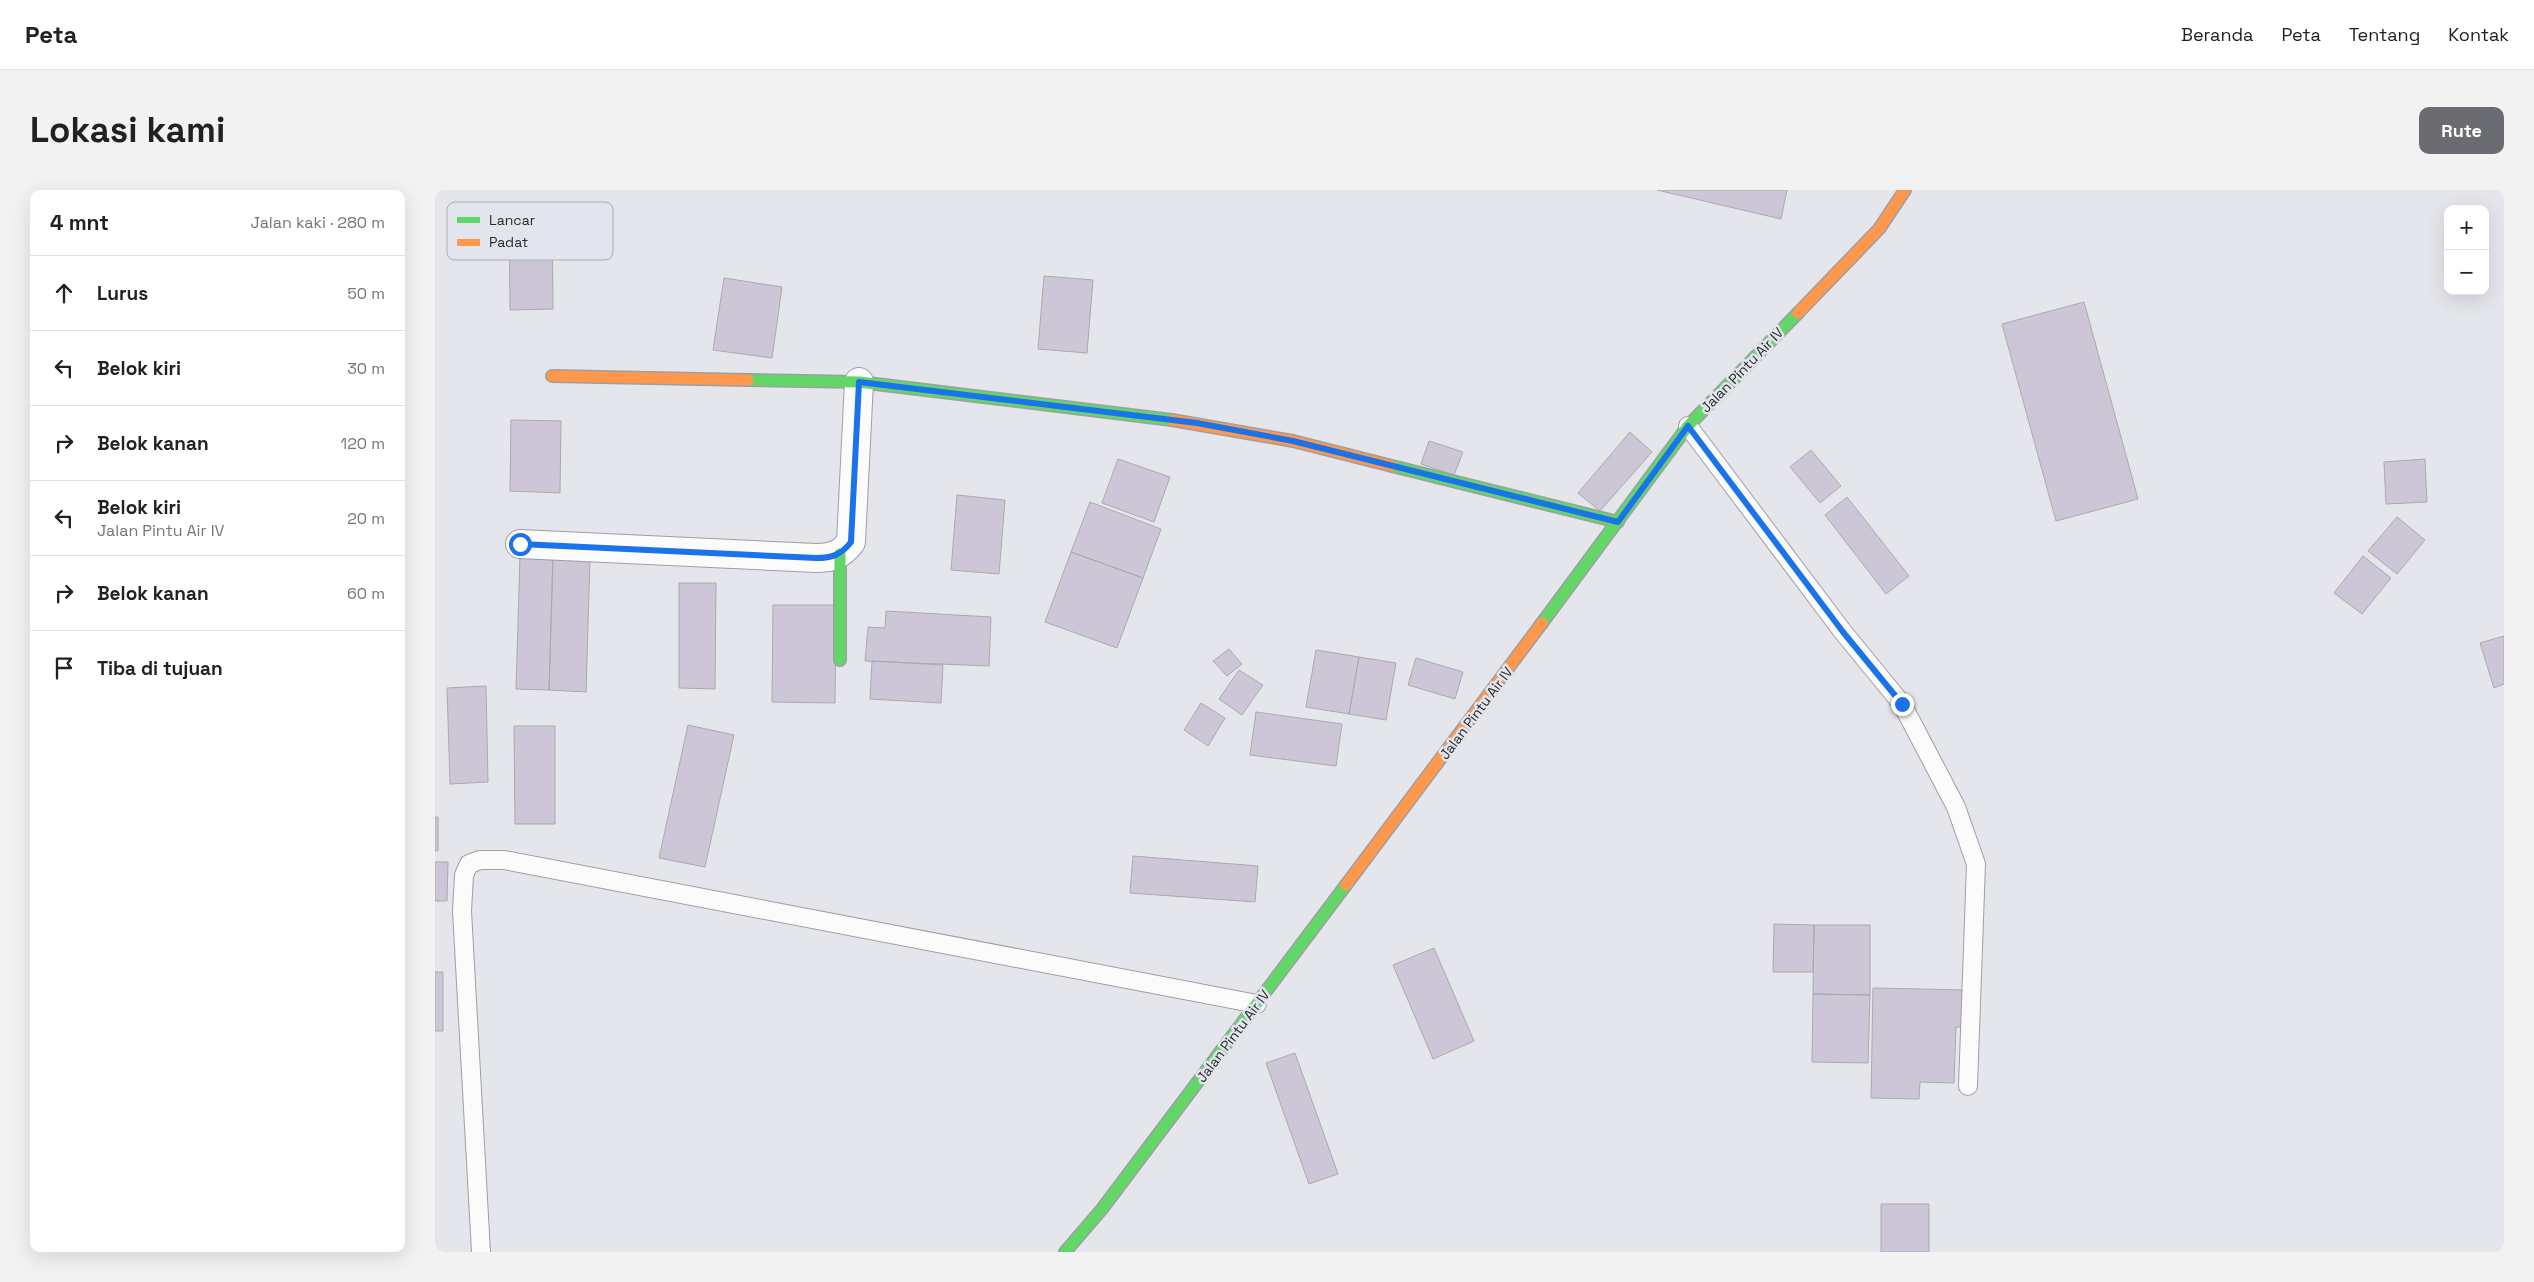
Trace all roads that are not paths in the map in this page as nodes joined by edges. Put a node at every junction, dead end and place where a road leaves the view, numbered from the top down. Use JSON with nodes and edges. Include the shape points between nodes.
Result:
{"nodes":[{"id":1,"x":1905,"y":190,"type":"edge"},
{"id":2,"x":552,"y":376,"type":"dead end"},
{"id":3,"x":859,"y":382,"type":"junction"},
{"id":4,"x":1688,"y":426,"type":"junction"},
{"id":5,"x":1618,"y":522,"type":"junction"},
{"id":6,"x":520,"y":544,"type":"dead end"},
{"id":7,"x":841,"y":554,"type":"junction"},
{"id":8,"x":841,"y":660,"type":"dead end"},
{"id":9,"x":1257,"y":1004,"type":"junction"},
{"id":10,"x":1968,"y":1086,"type":"dead end"},
{"id":11,"x":481,"y":1252,"type":"edge"},
{"id":12,"x":1065,"y":1252,"type":"edge"}],
"edges":[{"from":1,"to":4,"type":"main road","name":"Jalan Pintu Air IV","via":[[1879,229]]},
{"from":2,"to":3,"type":"main road"},
{"from":3,"to":5,"type":"main road","via":[[1216,426],[1293,441]]},
{"from":3,"to":7,"type":"street","via":[[851,542]]},
{"from":4,"to":5,"type":"main road","name":"Jalan Pintu Air IV"},
{"from":4,"to":10,"type":"lane","via":[[1843,632],[1902,704],[1956,807],[1976,864]]},
{"from":5,"to":9,"type":"main road","name":"Jalan Pintu Air IV"},
{"from":6,"to":7,"type":"street","via":[[816,558]]},
{"from":7,"to":8,"type":"main road"},
{"from":9,"to":11,"type":"lane","via":[[504,860],[480,860],[469,864],[464,875],[462,911]]},
{"from":9,"to":12,"type":"main road","name":"Jalan Pintu Air IV","via":[[1102,1209]]}]}
